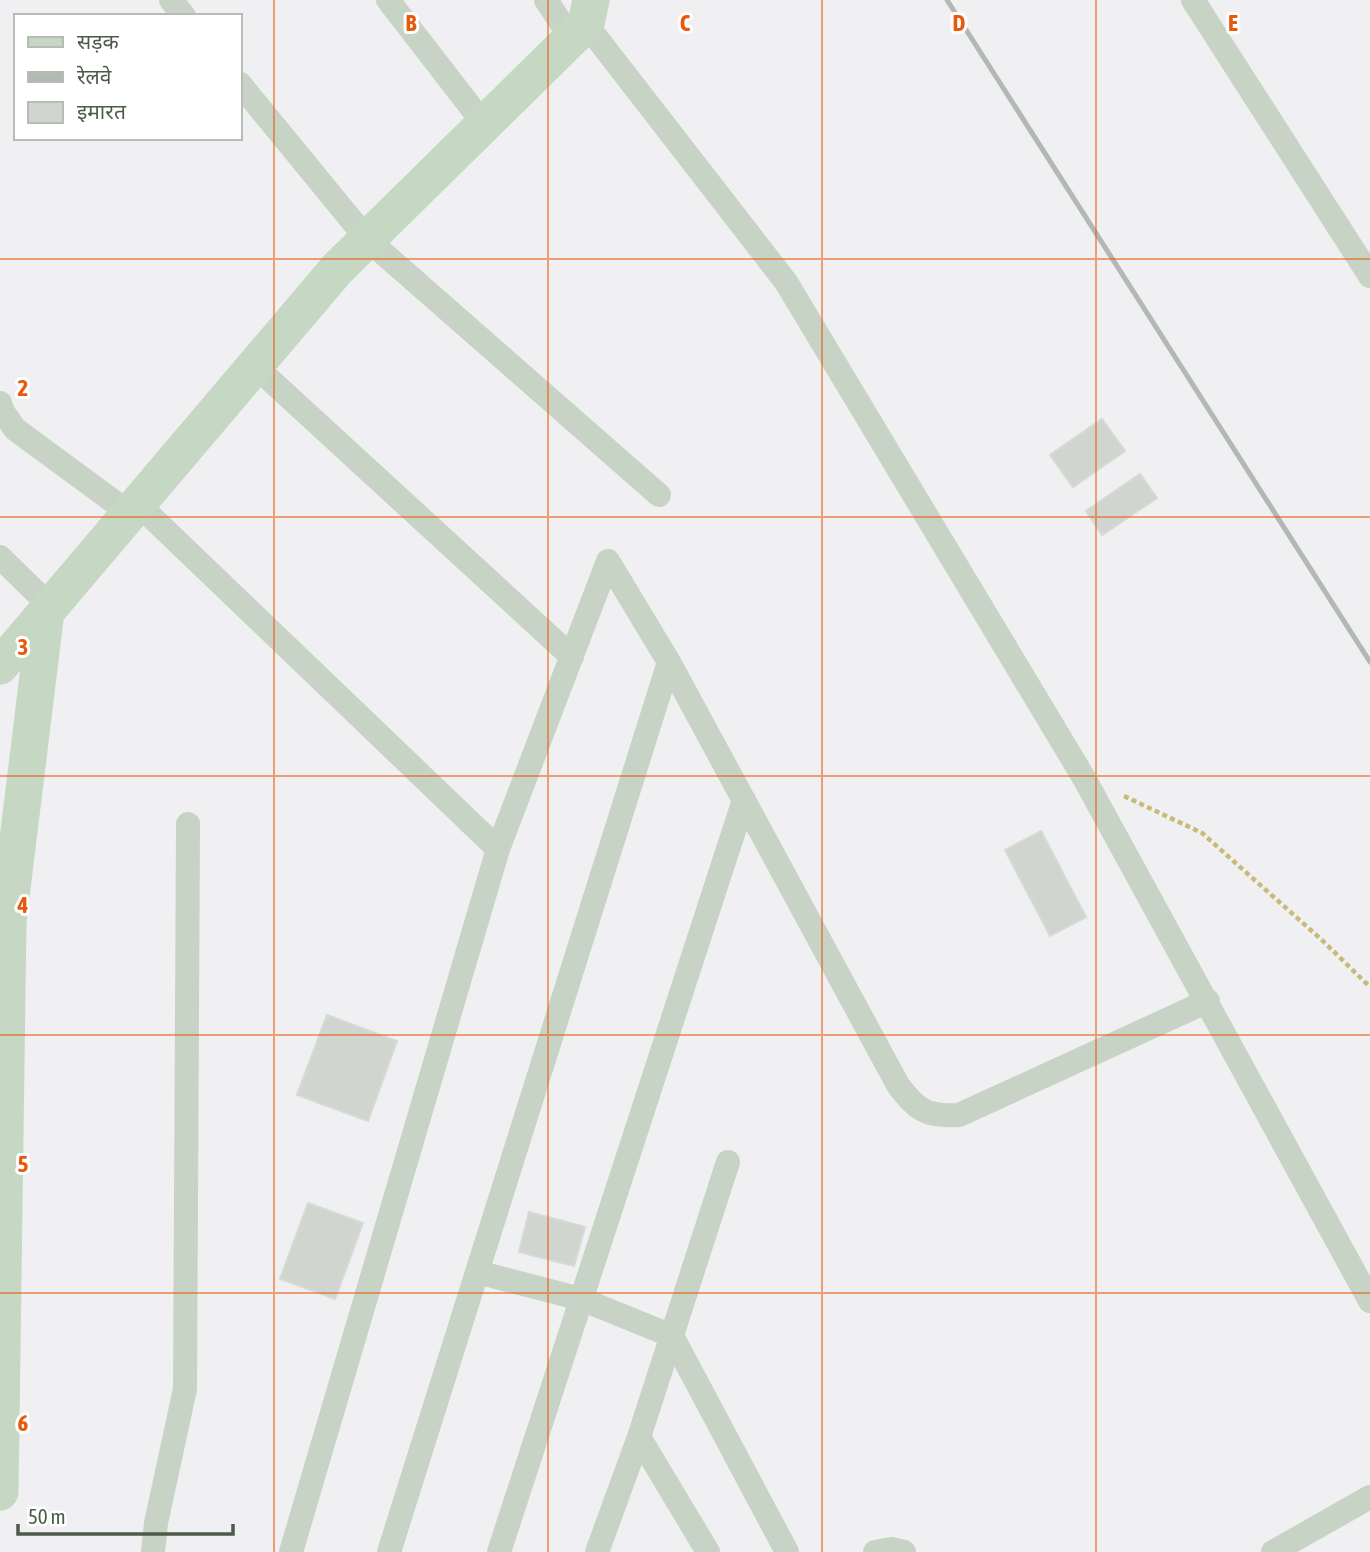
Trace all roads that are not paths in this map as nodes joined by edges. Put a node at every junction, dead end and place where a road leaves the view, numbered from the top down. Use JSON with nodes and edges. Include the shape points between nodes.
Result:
{"nodes":[{"id":1,"x":171,"y":0,"type":"edge"},
{"id":2,"x":388,"y":0,"type":"edge"},
{"id":3,"x":546,"y":0,"type":"edge"},
{"id":4,"x":1194,"y":0,"type":"edge"},
{"id":5,"x":182,"y":14,"type":"edge"},
{"id":6,"x":582,"y":21,"type":"edge"},
{"id":7,"x":242,"y":86,"type":"edge"},
{"id":8,"x":484,"y":124,"type":"junction"},
{"id":9,"x":367,"y":239,"type":"junction"},
{"id":10,"x":1370,"y":276,"type":"edge"},
{"id":11,"x":255,"y":366,"type":"junction"},
{"id":12,"x":0,"y":403,"type":"edge"},
{"id":13,"x":659,"y":495,"type":"dead end"},
{"id":14,"x":133,"y":508,"type":"junction"},
{"id":15,"x":0,"y":557,"type":"edge"},
{"id":16,"x":48,"y":608,"type":"junction"},
{"id":17,"x":572,"y":657,"type":"junction"},
{"id":18,"x":669,"y":662,"type":"junction"},
{"id":19,"x":0,"y":666,"type":"edge"},
{"id":20,"x":744,"y":800,"type":"junction"},
{"id":21,"x":188,"y":824,"type":"dead end"},
{"id":22,"x":498,"y":849,"type":"junction"},
{"id":23,"x":1208,"y":1001,"type":"junction"},
{"id":24,"x":728,"y":1162,"type":"dead end"},
{"id":25,"x":477,"y":1272,"type":"junction"},
{"id":26,"x":581,"y":1299,"type":"junction"},
{"id":27,"x":1370,"y":1301,"type":"edge"},
{"id":28,"x":672,"y":1336,"type":"junction"},
{"id":29,"x":639,"y":1437,"type":"junction"},
{"id":30,"x":0,"y":1492,"type":"edge"},
{"id":31,"x":1370,"y":1497,"type":"edge"},
{"id":32,"x":153,"y":1552,"type":"edge"},
{"id":33,"x":291,"y":1552,"type":"edge"},
{"id":34,"x":389,"y":1552,"type":"edge"},
{"id":35,"x":499,"y":1552,"type":"edge"},
{"id":36,"x":597,"y":1552,"type":"edge"},
{"id":37,"x":708,"y":1552,"type":"edge"},
{"id":38,"x":787,"y":1552,"type":"edge"},
{"id":39,"x":875,"y":1552,"type":"edge"},
{"id":40,"x":904,"y":1552,"type":"edge"},
{"id":41,"x":1273,"y":1552,"type":"edge"}],
"edges":[{"from":1,"to":5,"type":"street"},
{"from":2,"to":8,"type":"street"},
{"from":3,"to":6,"type":"street"},
{"from":4,"to":10,"type":"street"},
{"from":6,"to":8,"type":"street"},
{"from":6,"to":23,"type":"street","via":[[786,282],[1084,778]]},
{"from":7,"to":9,"type":"street"},
{"from":8,"to":9,"type":"street"},
{"from":9,"to":11,"type":"street"},
{"from":9,"to":13,"type":"street"},
{"from":11,"to":14,"type":"street"},
{"from":11,"to":17,"type":"street"},
{"from":12,"to":14,"type":"street","via":[[15,429]]},
{"from":14,"to":16,"type":"street"},
{"from":14,"to":22,"type":"street"},
{"from":15,"to":16,"type":"street"},
{"from":16,"to":19,"type":"street"},
{"from":16,"to":30,"type":"street","via":[[8,921]]},
{"from":17,"to":18,"type":"street","via":[[608,561]]},
{"from":17,"to":22,"type":"street"},
{"from":18,"to":20,"type":"street"},
{"from":18,"to":25,"type":"street"},
{"from":20,"to":23,"type":"street","via":[[898,1085],[926,1113],[958,1115]]},
{"from":20,"to":26,"type":"street"},
{"from":21,"to":32,"type":"street","via":[[185,1389]]},
{"from":22,"to":33,"type":"street"},
{"from":23,"to":27,"type":"street"},
{"from":24,"to":28,"type":"street"},
{"from":25,"to":26,"type":"street"},
{"from":25,"to":34,"type":"street"},
{"from":26,"to":28,"type":"street"},
{"from":26,"to":35,"type":"street"},
{"from":28,"to":29,"type":"street"},
{"from":28,"to":38,"type":"street"},
{"from":29,"to":36,"type":"street"},
{"from":29,"to":37,"type":"street"},
{"from":31,"to":41,"type":"street"},
{"from":39,"to":40,"type":"street"}]}
